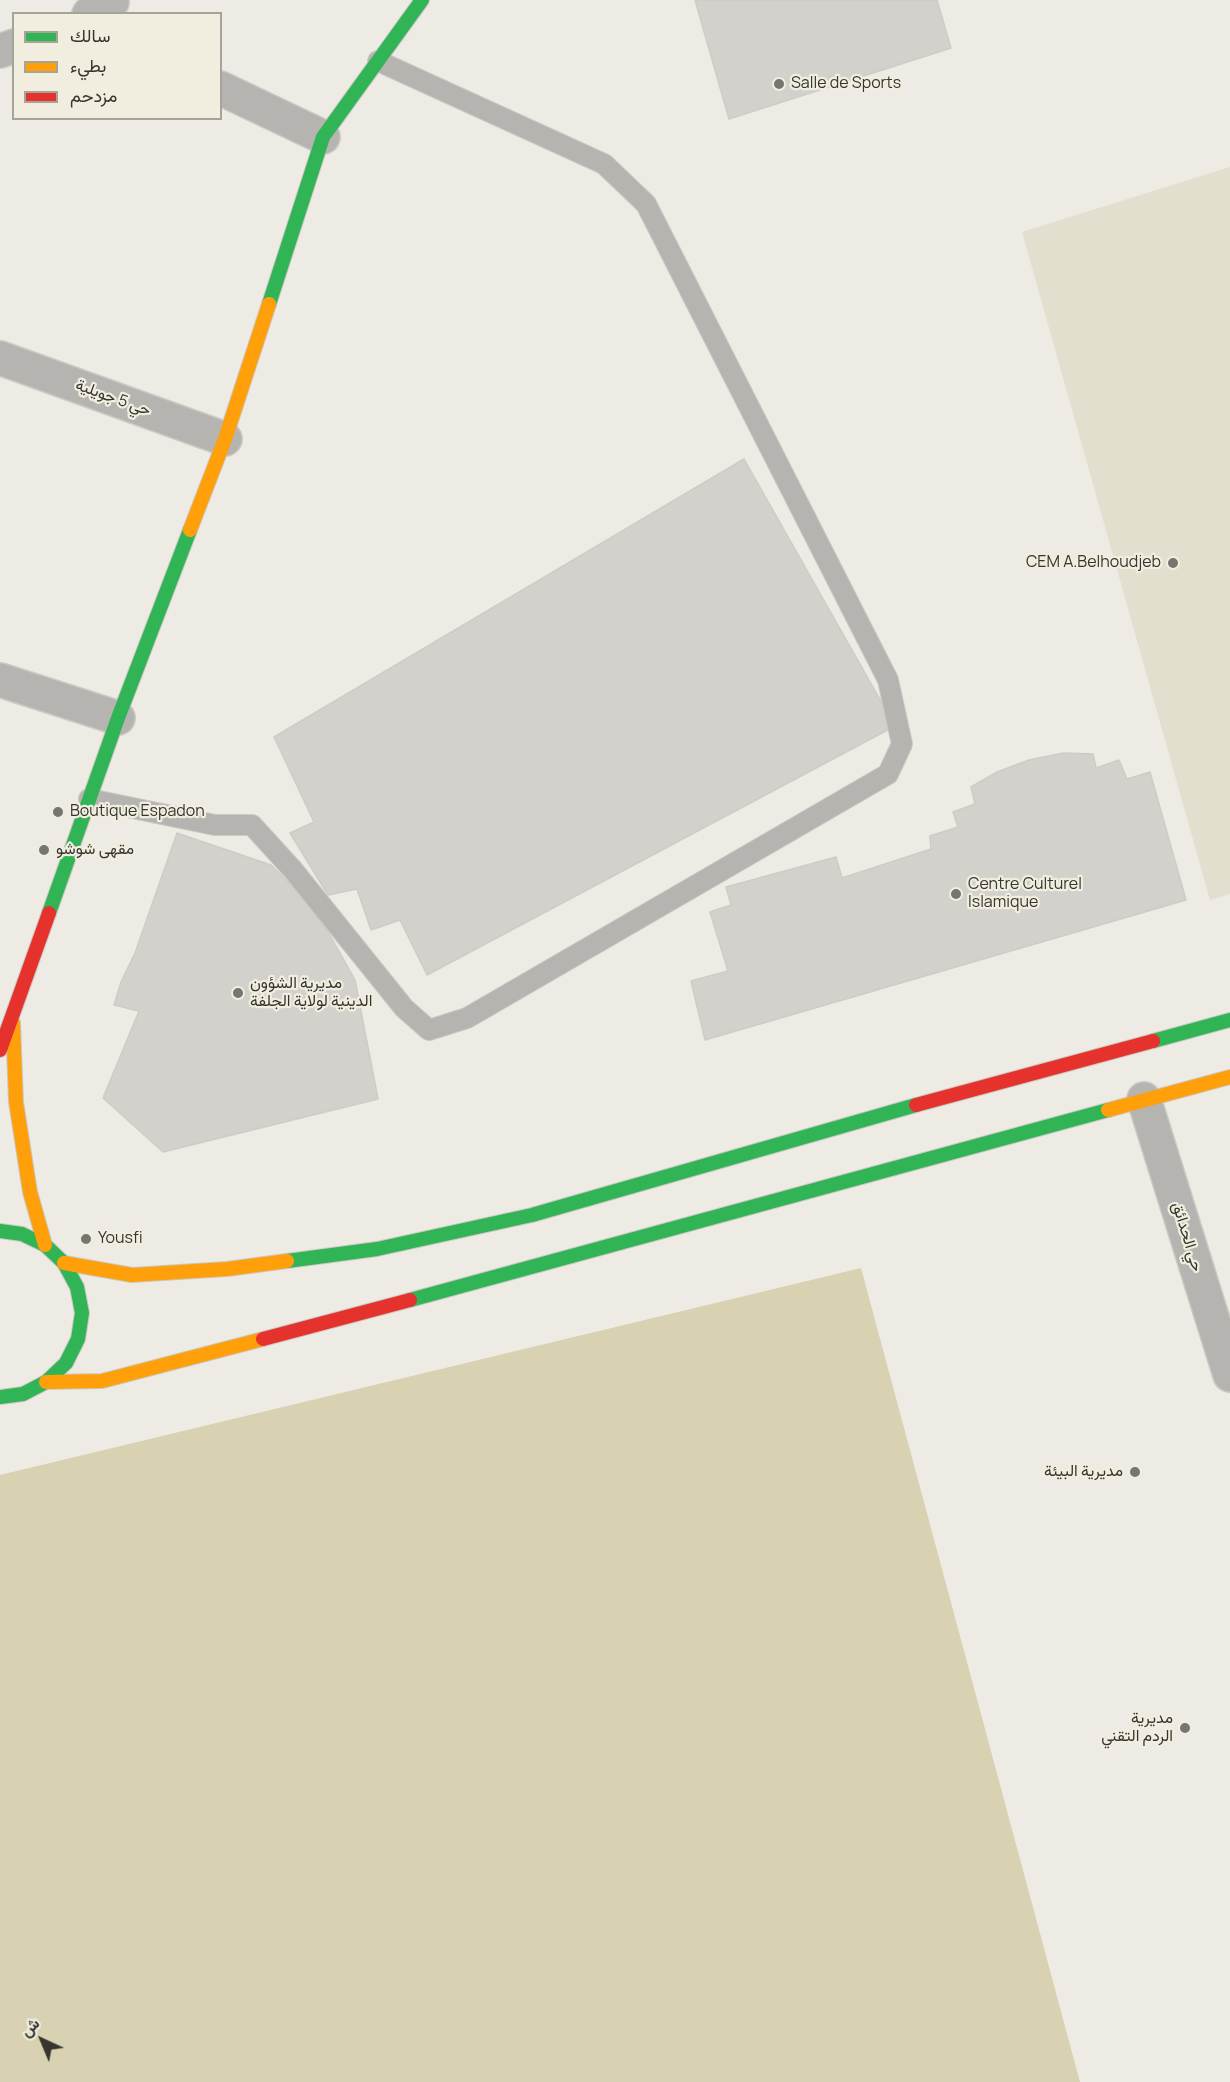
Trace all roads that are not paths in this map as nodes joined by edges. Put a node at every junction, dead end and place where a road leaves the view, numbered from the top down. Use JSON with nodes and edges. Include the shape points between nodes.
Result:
{"nodes":[{"id":1,"x":422,"y":0,"type":"edge"},
{"id":2,"x":378,"y":60,"type":"junction"},
{"id":3,"x":222,"y":89,"type":"edge"},
{"id":4,"x":323,"y":137,"type":"junction"},
{"id":5,"x":0,"y":358,"type":"edge"},
{"id":6,"x":225,"y":439,"type":"junction"},
{"id":7,"x":0,"y":680,"type":"edge"},
{"id":8,"x":118,"y":718,"type":"junction"},
{"id":9,"x":89,"y":799,"type":"junction"},
{"id":10,"x":13,"y":1018,"type":"junction"},
{"id":11,"x":1230,"y":1020,"type":"edge"},
{"id":12,"x":0,"y":1050,"type":"edge"},
{"id":13,"x":1230,"y":1077,"type":"edge"},
{"id":14,"x":1144,"y":1099,"type":"junction"},
{"id":15,"x":0,"y":1231,"type":"edge"},
{"id":16,"x":45,"y":1245,"type":"junction"},
{"id":17,"x":64,"y":1263,"type":"junction"},
{"id":18,"x":1230,"y":1376,"type":"edge"},
{"id":19,"x":46,"y":1382,"type":"junction"},
{"id":20,"x":0,"y":1397,"type":"edge"}],
"edges":[{"from":1,"to":2,"type":"main road"},
{"from":2,"to":4,"type":"main road"},
{"from":2,"to":9,"type":"lane","via":[[604,164],[646,204],[888,680],[902,744],[888,774],[467,1018],[429,1030],[404,1008],[294,870],[252,825],[215,825]]},
{"from":3,"to":4,"type":"street"},
{"from":4,"to":6,"type":"main road"},
{"from":5,"to":6,"type":"street","name":"حي 5 جويلية"},
{"from":6,"to":8,"type":"main road"},
{"from":7,"to":8,"type":"street"},
{"from":8,"to":9,"type":"main road"},
{"from":9,"to":10,"type":"main road"},
{"from":10,"to":12,"type":"main road"},
{"from":10,"to":16,"type":"main road","via":[[16,1102],[30,1192]]},
{"from":11,"to":17,"type":"main road","via":[[845,1124],[532,1215],[377,1249],[227,1269],[132,1275]]},
{"from":13,"to":14,"type":"main road"},
{"from":14,"to":18,"type":"street","name":"حي الحدائق"},
{"from":14,"to":19,"type":"main road","via":[[102,1381]]},
{"from":15,"to":16,"type":"main road","via":[[22,1234]]},
{"from":16,"to":17,"type":"main road"},
{"from":17,"to":19,"type":"main road","via":[[77,1287],[82,1313],[78,1339],[66,1363]]},
{"from":19,"to":20,"type":"main road","via":[[23,1394]]}]}
